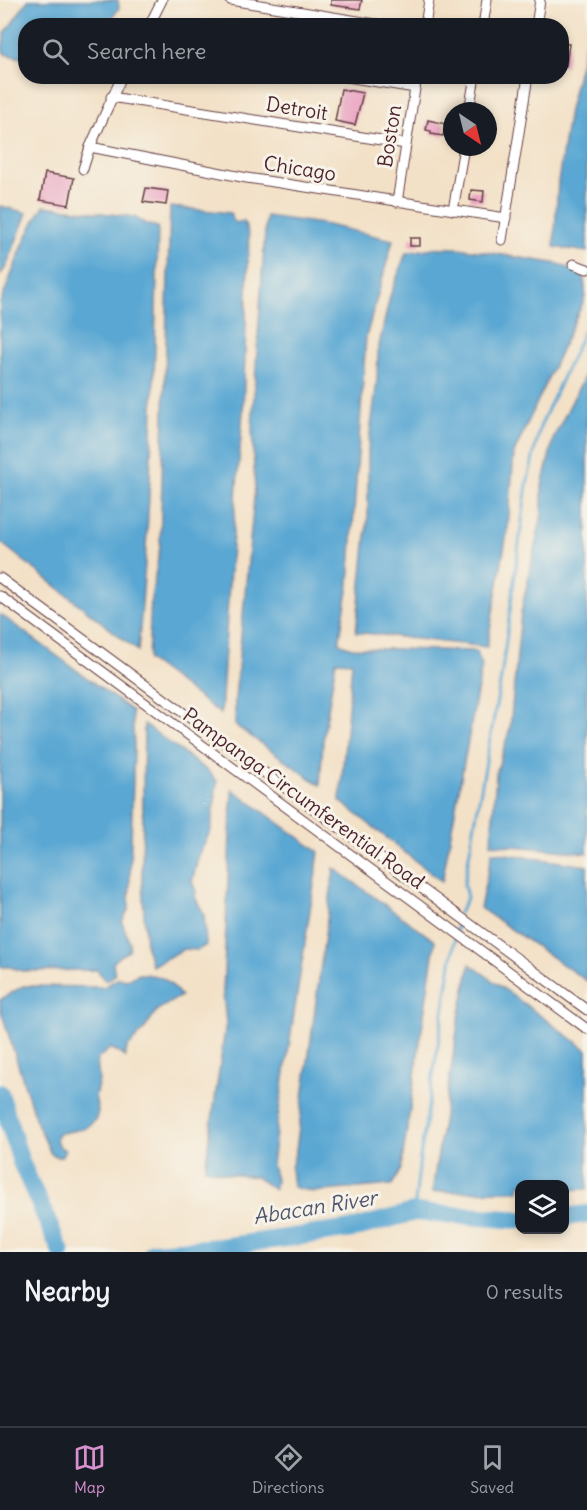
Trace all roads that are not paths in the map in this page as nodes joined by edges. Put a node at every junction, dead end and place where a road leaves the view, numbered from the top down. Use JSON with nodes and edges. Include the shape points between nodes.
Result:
{"nodes":[{"id":1,"x":162,"y":0,"type":"edge"},
{"id":2,"x":230,"y":0,"type":"edge"},
{"id":3,"x":429,"y":0,"type":"edge"},
{"id":4,"x":487,"y":0,"type":"edge"},
{"id":5,"x":540,"y":0,"type":"edge"},
{"id":6,"x":153,"y":18,"type":"edge"},
{"id":7,"x":339,"y":18,"type":"edge"},
{"id":8,"x":426,"y":18,"type":"edge"},
{"id":9,"x":484,"y":18,"type":"edge"},
{"id":10,"x":537,"y":18,"type":"edge"},
{"id":11,"x":118,"y":84,"type":"edge"},
{"id":12,"x":390,"y":84,"type":"edge"},
{"id":13,"x":416,"y":84,"type":"edge"},
{"id":14,"x":474,"y":84,"type":"edge"},
{"id":15,"x":527,"y":84,"type":"edge"},
{"id":16,"x":415,"y":88,"type":"junction"},
{"id":17,"x":111,"y":97,"type":"junction"},
{"id":18,"x":471,"y":102,"type":"edge"},
{"id":19,"x":406,"y":144,"type":"junction"},
{"id":20,"x":90,"y":147,"type":"junction"},
{"id":21,"x":462,"y":156,"type":"edge"},
{"id":22,"x":83,"y":170,"type":"dead end"},
{"id":23,"x":397,"y":202,"type":"junction"},
{"id":24,"x":453,"y":210,"type":"junction"},
{"id":25,"x":506,"y":218,"type":"junction"},
{"id":26,"x":502,"y":240,"type":"dead end"},
{"id":27,"x":573,"y":264,"type":"dead end"},
{"id":28,"x":587,"y":269,"type":"edge"},
{"id":29,"x":0,"y":578,"type":"edge"},
{"id":30,"x":0,"y":596,"type":"edge"},
{"id":31,"x":587,"y":1010,"type":"edge"},
{"id":32,"x":587,"y":1029,"type":"edge"}],
"edges":[{"from":1,"to":6,"type":"street"},
{"from":2,"to":7,"type":"street"},
{"from":3,"to":8,"type":"street"},
{"from":4,"to":9,"type":"street"},
{"from":5,"to":10,"type":"street"},
{"from":11,"to":17,"type":"street"},
{"from":12,"to":16,"type":"street"},
{"from":13,"to":16,"type":"street","name":"Boston"},
{"from":14,"to":18,"type":"street"},
{"from":15,"to":25,"type":"street"},
{"from":16,"to":19,"type":"street","name":"Boston"},
{"from":17,"to":19,"type":"street","name":"Detroit"},
{"from":17,"to":20,"type":"street"},
{"from":19,"to":23,"type":"street","name":"Boston"},
{"from":20,"to":22,"type":"street"},
{"from":20,"to":23,"type":"street","name":"Chicago"},
{"from":21,"to":24,"type":"street"},
{"from":23,"to":24,"type":"street","name":"Chicago"},
{"from":24,"to":25,"type":"street","name":"Chicago"},
{"from":25,"to":26,"type":"street"},
{"from":27,"to":28,"type":"street"},
{"from":29,"to":31,"type":"street","name":"Pampanga Circumferential Road"},
{"from":30,"to":32,"type":"street","name":"Pampanga Circumferential Road"}]}
